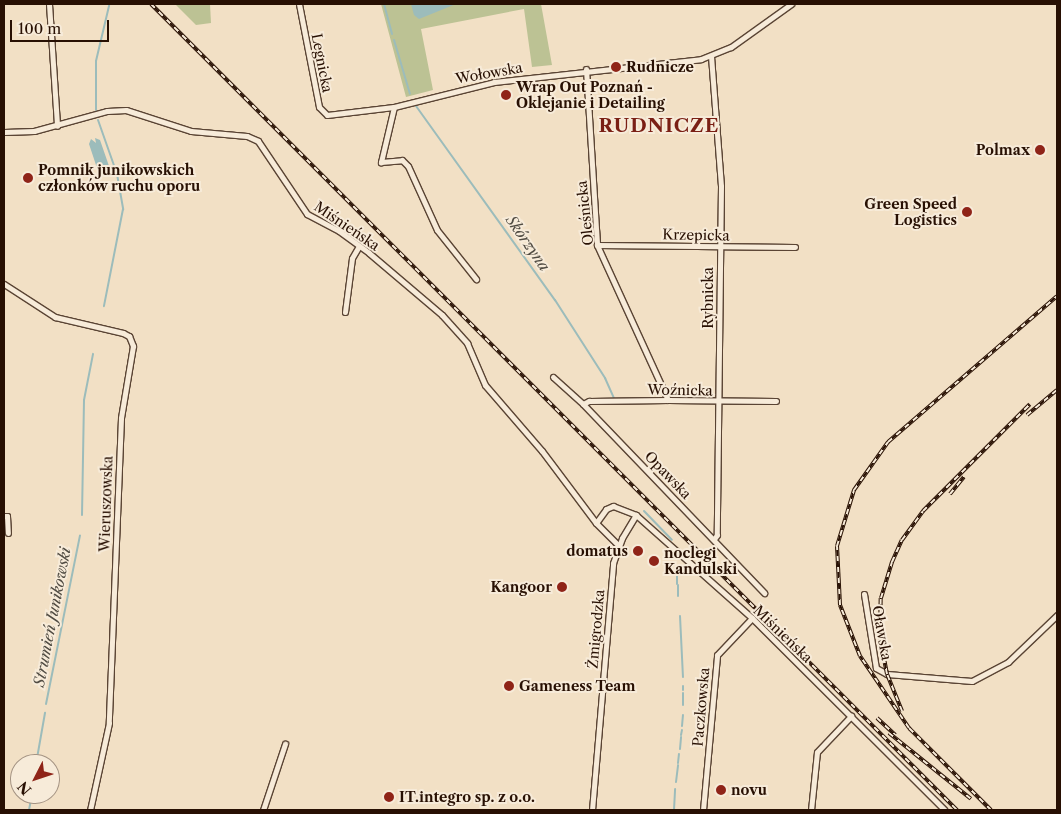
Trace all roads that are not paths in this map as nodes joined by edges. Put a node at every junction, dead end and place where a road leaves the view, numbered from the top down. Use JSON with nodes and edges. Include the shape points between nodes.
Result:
{"nodes":[{"id":1,"x":50,"y":4,"type":"edge"},
{"id":2,"x":299,"y":4,"type":"edge"},
{"id":3,"x":792,"y":4,"type":"edge"},
{"id":4,"x":711,"y":56,"type":"junction"},
{"id":5,"x":586,"y":69,"type":"junction"},
{"id":6,"x":394,"y":107,"type":"junction"},
{"id":7,"x":56,"y":126,"type":"junction"},
{"id":8,"x":4,"y":132,"type":"edge"},
{"id":9,"x":598,"y":245,"type":"junction"},
{"id":10,"x":359,"y":246,"type":"junction"},
{"id":11,"x":720,"y":246,"type":"junction"},
{"id":12,"x":795,"y":247,"type":"dead end"},
{"id":13,"x":476,"y":280,"type":"dead end"},
{"id":14,"x":4,"y":284,"type":"edge"},
{"id":15,"x":345,"y":312,"type":"dead end"},
{"id":16,"x":553,"y":377,"type":"dead end"},
{"id":17,"x":668,"y":400,"type":"junction"},
{"id":18,"x":719,"y":401,"type":"junction"},
{"id":19,"x":776,"y":402,"type":"dead end"},
{"id":20,"x":583,"y":404,"type":"junction"},
{"id":21,"x":636,"y":515,"type":"junction"},
{"id":22,"x":4,"y":516,"type":"edge"},
{"id":23,"x":596,"y":523,"type":"junction"},
{"id":24,"x":8,"y":533,"type":"dead end"},
{"id":25,"x":714,"y":539,"type":"junction"},
{"id":26,"x":619,"y":546,"type":"junction"},
{"id":27,"x":764,"y":593,"type":"dead end"},
{"id":28,"x":864,"y":594,"type":"dead end"},
{"id":29,"x":1057,"y":615,"type":"edge"},
{"id":30,"x":752,"y":618,"type":"junction"},
{"id":31,"x":851,"y":716,"type":"junction"},
{"id":32,"x":285,"y":744,"type":"dead end"},
{"id":33,"x":90,"y":810,"type":"edge"},
{"id":34,"x":263,"y":810,"type":"edge"},
{"id":35,"x":592,"y":810,"type":"edge"},
{"id":36,"x":703,"y":810,"type":"edge"},
{"id":37,"x":811,"y":810,"type":"edge"},
{"id":38,"x":945,"y":810,"type":"edge"}],
"edges":[{"from":1,"to":7,"type":"street"},
{"from":2,"to":6,"type":"street","name":"Legnicka","via":[[321,111],[327,115]]},
{"from":3,"to":4,"type":"street","name":"Wołowska","via":[[741,40]]},
{"from":4,"to":5,"type":"street","name":"Wołowska"},
{"from":4,"to":11,"type":"street","name":"Rybnicka","via":[[721,186]]},
{"from":5,"to":6,"type":"street","name":"Wołowska","via":[[494,82]]},
{"from":5,"to":9,"type":"street","name":"Oleśnicka"},
{"from":6,"to":13,"type":"street","via":[[381,162],[402,160],[408,166],[432,222]]},
{"from":7,"to":8,"type":"street","name":"Miśnieńska"},
{"from":7,"to":10,"type":"street","name":"Miśnieńska","via":[[107,111],[126,110],[191,131],[252,138],[260,144],[307,214]]},
{"from":9,"to":11,"type":"street","name":"Krzepicka"},
{"from":9,"to":17,"type":"street","name":"Oleśnicka"},
{"from":10,"to":15,"type":"street","via":[[352,258]]},
{"from":10,"to":23,"type":"street","name":"Miśnieńska","via":[[442,315],[467,343],[485,385],[542,451]]},
{"from":11,"to":12,"type":"street","name":"Krzepicka"},
{"from":11,"to":18,"type":"street","name":"Rybnicka"},
{"from":14,"to":33,"type":"street","name":"Wieruszowska","via":[[49,314],[73,324],[123,333],[133,346],[121,418],[108,723]]},
{"from":16,"to":20,"type":"street","name":"Opawska"},
{"from":17,"to":18,"type":"street","name":"Woźnicka"},
{"from":17,"to":20,"type":"street","name":"Woźnicka","via":[[589,401]]},
{"from":18,"to":19,"type":"street","name":"Woźnicka"},
{"from":18,"to":25,"type":"street","name":"Rybnicka","via":[[717,535]]},
{"from":20,"to":25,"type":"street","name":"Opawska"},
{"from":21,"to":23,"type":"street","name":"Miśnieńska","via":[[614,506],[606,510]]},
{"from":21,"to":26,"type":"street","name":"Żmigrodzka"},
{"from":21,"to":30,"type":"street","name":"Miśnieńska"},
{"from":22,"to":24,"type":"street","via":[[7,516]]},
{"from":23,"to":26,"type":"street","name":"Miśnieńska"},
{"from":25,"to":27,"type":"street","name":"Opawska"},
{"from":26,"to":35,"type":"street","name":"Żmigrodzka","via":[[613,563]]},
{"from":28,"to":29,"type":"street","name":"Oławska","via":[[876,668],[881,674],[972,680],[1008,662]]},
{"from":30,"to":31,"type":"street","name":"Miśnieńska"},
{"from":30,"to":36,"type":"street","name":"Paczkowska","via":[[717,655]]},
{"from":31,"to":37,"type":"street","via":[[818,750]]},
{"from":31,"to":38,"type":"street","name":"Miśnieńska"},
{"from":32,"to":34,"type":"street"}]}
